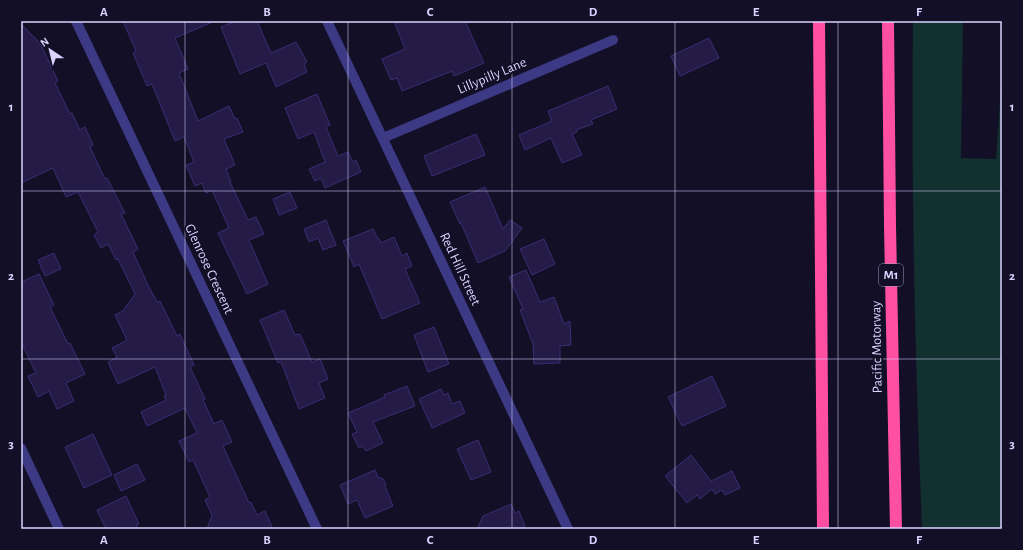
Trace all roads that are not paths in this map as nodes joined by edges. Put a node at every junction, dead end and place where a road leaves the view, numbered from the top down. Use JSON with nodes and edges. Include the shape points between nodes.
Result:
{"nodes":[{"id":1,"x":76,"y":21,"type":"edge"},
{"id":2,"x":328,"y":21,"type":"edge"},
{"id":3,"x":819,"y":21,"type":"edge"},
{"id":4,"x":888,"y":21,"type":"edge"},
{"id":5,"x":613,"y":40,"type":"dead end"},
{"id":6,"x":383,"y":138,"type":"junction"},
{"id":7,"x":21,"y":448,"type":"edge"},
{"id":8,"x":60,"y":529,"type":"edge"},
{"id":9,"x":317,"y":529,"type":"edge"},
{"id":10,"x":568,"y":529,"type":"edge"},
{"id":11,"x":824,"y":529,"type":"edge"},
{"id":12,"x":896,"y":529,"type":"edge"}],
"edges":[{"from":1,"to":9,"type":"street","name":"Glenrose Crescent"},
{"from":2,"to":6,"type":"street","name":"Red Hill Street"},
{"from":3,"to":11,"type":"highway"},
{"from":4,"to":12,"type":"highway","name":"Pacific Motorway","number":"M1"},
{"from":5,"to":6,"type":"street","name":"Lillypilly Lane"},
{"from":6,"to":10,"type":"street","name":"Red Hill Street"},
{"from":7,"to":8,"type":"street"}]}
